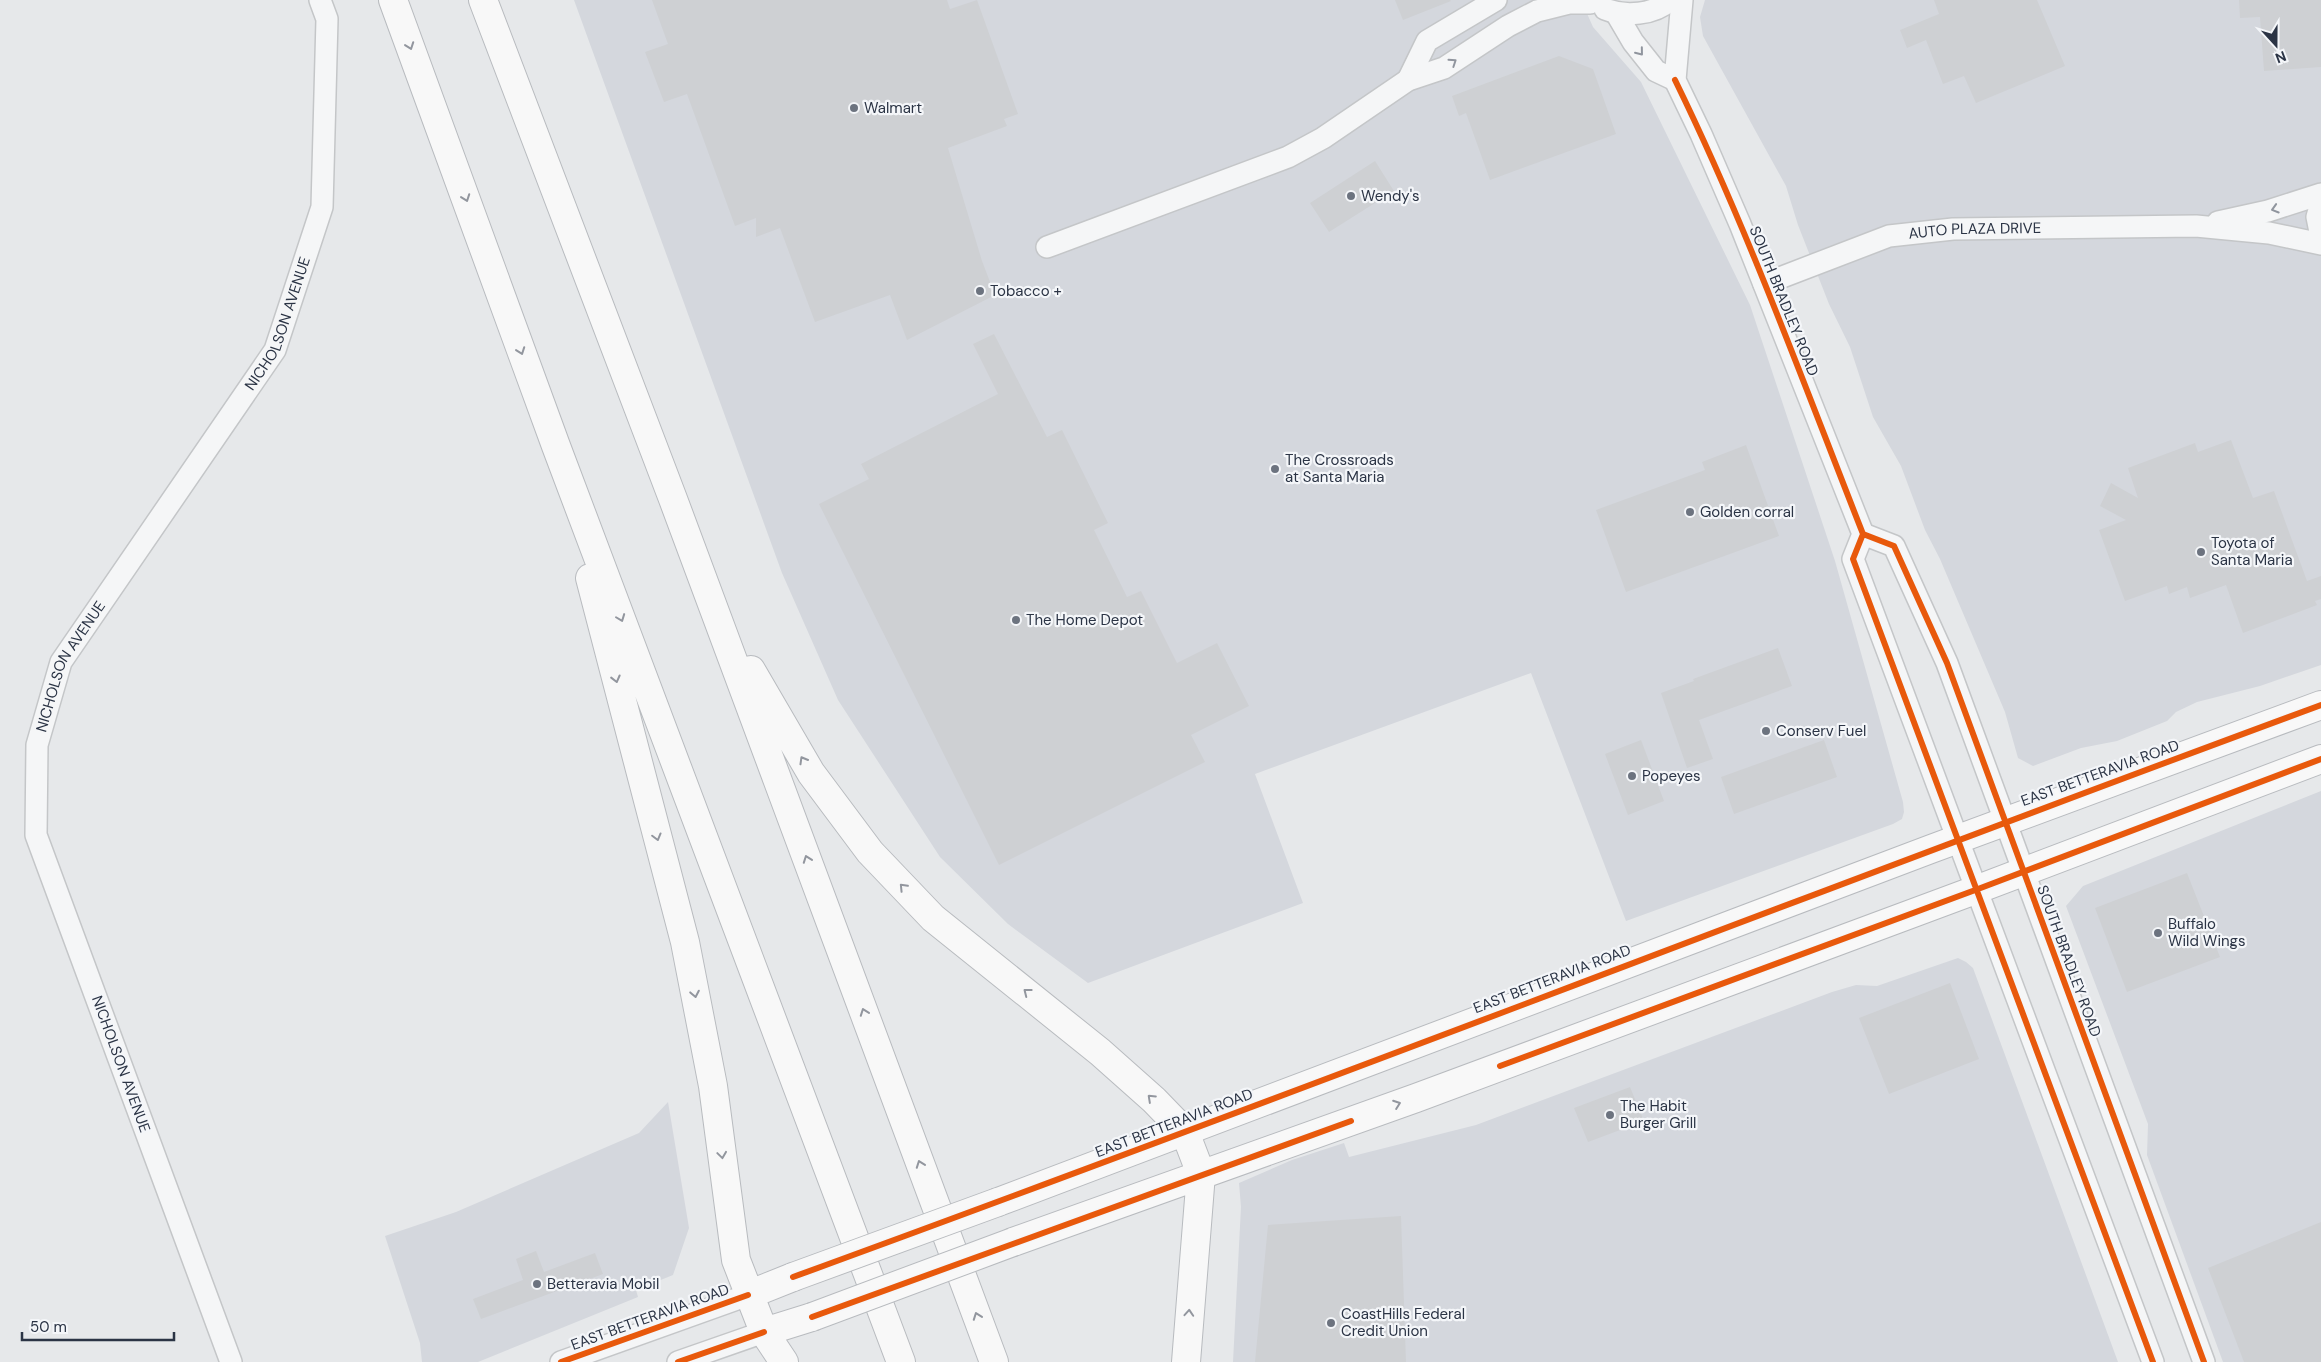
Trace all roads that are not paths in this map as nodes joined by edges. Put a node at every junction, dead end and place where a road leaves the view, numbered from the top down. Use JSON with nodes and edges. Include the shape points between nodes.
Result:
{"nodes":[{"id":1,"x":320,"y":0,"type":"edge"},
{"id":2,"x":393,"y":0,"type":"edge"},
{"id":3,"x":483,"y":0,"type":"edge"},
{"id":4,"x":1496,"y":0,"type":"edge"},
{"id":5,"x":1670,"y":0,"type":"edge"},
{"id":6,"x":1682,"y":0,"type":"edge"},
{"id":7,"x":1588,"y":1,"type":"edge"},
{"id":8,"x":1616,"y":13,"type":"junction"},
{"id":9,"x":1408,"y":80,"type":"junction"},
{"id":10,"x":1675,"y":80,"type":"junction"},
{"id":11,"x":2321,"y":194,"type":"edge"},
{"id":12,"x":2321,"y":203,"type":"edge"},
{"id":13,"x":2196,"y":226,"type":"junction"},
{"id":14,"x":2321,"y":237,"type":"edge"},
{"id":15,"x":2321,"y":244,"type":"edge"},
{"id":16,"x":1047,"y":247,"type":"dead end"},
{"id":17,"x":1764,"y":284,"type":"junction"},
{"id":18,"x":556,"y":446,"type":"junction"},
{"id":19,"x":673,"y":499,"type":"junction"},
{"id":20,"x":1863,"y":534,"type":"junction"},
{"id":21,"x":2321,"y":705,"type":"edge"},
{"id":22,"x":2321,"y":759,"type":"edge"},
{"id":23,"x":2006,"y":821,"type":"junction"},
{"id":24,"x":1959,"y":839,"type":"junction"},
{"id":25,"x":2024,"y":872,"type":"junction"},
{"id":26,"x":1978,"y":889,"type":"junction"},
{"id":27,"x":1184,"y":1132,"type":"junction"},
{"id":28,"x":1201,"y":1174,"type":"junction"},
{"id":29,"x":748,"y":1295,"type":"junction"},
{"id":30,"x":764,"y":1332,"type":"junction"},
{"id":31,"x":231,"y":1362,"type":"edge"},
{"id":32,"x":561,"y":1362,"type":"edge"},
{"id":33,"x":678,"y":1362,"type":"edge"},
{"id":34,"x":784,"y":1362,"type":"edge"},
{"id":35,"x":901,"y":1362,"type":"edge"},
{"id":36,"x":994,"y":1362,"type":"edge"},
{"id":37,"x":1186,"y":1362,"type":"edge"},
{"id":38,"x":2153,"y":1362,"type":"edge"},
{"id":39,"x":2204,"y":1362,"type":"edge"}],
"edges":[{"from":1,"to":31,"type":"street","name":"NICHOLSON AVENUE","via":[[327,19],[322,207],[275,350],[61,662],[37,745],[36,835]]},
{"from":2,"to":18,"type":"highway","one_way":true},
{"from":3,"to":19,"type":"highway"},
{"from":4,"to":9,"type":"street","via":[[1427,42]]},
{"from":5,"to":8,"type":"street","via":[[1641,14]]},
{"from":6,"to":10,"type":"street"},
{"from":7,"to":8,"type":"street"},
{"from":9,"to":7,"type":"street","one_way":true,"via":[[1444,68],[1537,11]]},
{"from":8,"to":10,"type":"street","one_way":true,"via":[[1656,71]]},
{"from":9,"to":16,"type":"street","via":[[1288,157]]},
{"from":10,"to":17,"type":"street","name":"SOUTH BRADLEY ROAD"},
{"from":11,"to":13,"type":"street","name":"AUTO PLAZA DRIVE","one_way":true,"via":[[2268,211]]},
{"from":12,"to":14,"type":"street","via":[[2317,217]]},
{"from":13,"to":15,"type":"street","name":"AUTO PLAZA DRIVE","via":[[2270,233]]},
{"from":13,"to":17,"type":"street","name":"AUTO PLAZA DRIVE","via":[[1953,229],[1889,236]]},
{"from":17,"to":20,"type":"street","name":"SOUTH BRADLEY ROAD"},
{"from":18,"to":29,"type":"highway","one_way":true,"via":[[685,942],[713,1086],[736,1260]]},
{"from":18,"to":35,"type":"highway","one_way":true},
{"from":27,"to":19,"type":"highway","one_way":true,"via":[[1100,1052],[933,918],[870,852],[811,773],[748,664]]},
{"from":36,"to":19,"type":"highway","one_way":true},
{"from":20,"to":23,"type":"street","name":"SOUTH BRADLEY ROAD","via":[[1894,546],[1946,663]]},
{"from":20,"to":24,"type":"street","via":[[1853,559]]},
{"from":21,"to":23,"type":"highway","name":"EAST BETTERAVIA ROAD"},
{"from":22,"to":25,"type":"highway"},
{"from":23,"to":24,"type":"highway","name":"EAST BETTERAVIA ROAD"},
{"from":23,"to":25,"type":"street","name":"SOUTH BRADLEY ROAD"},
{"from":24,"to":26,"type":"street"},
{"from":24,"to":27,"type":"highway","name":"EAST BETTERAVIA ROAD"},
{"from":25,"to":26,"type":"highway"},
{"from":25,"to":39,"type":"street","name":"SOUTH BRADLEY ROAD"},
{"from":28,"to":26,"type":"highway","one_way":true,"via":[[1416,1098]]},
{"from":26,"to":38,"type":"street"},
{"from":27,"to":28,"type":"highway"},
{"from":27,"to":29,"type":"highway","name":"EAST BETTERAVIA ROAD","bridge":true},
{"from":28,"to":30,"type":"highway","bridge":true},
{"from":37,"to":28,"type":"highway","one_way":true},
{"from":29,"to":30,"type":"highway"},
{"from":29,"to":32,"type":"street","name":"EAST BETTERAVIA ROAD"},
{"from":30,"to":33,"type":"street"},
{"from":30,"to":34,"type":"highway"}]}
